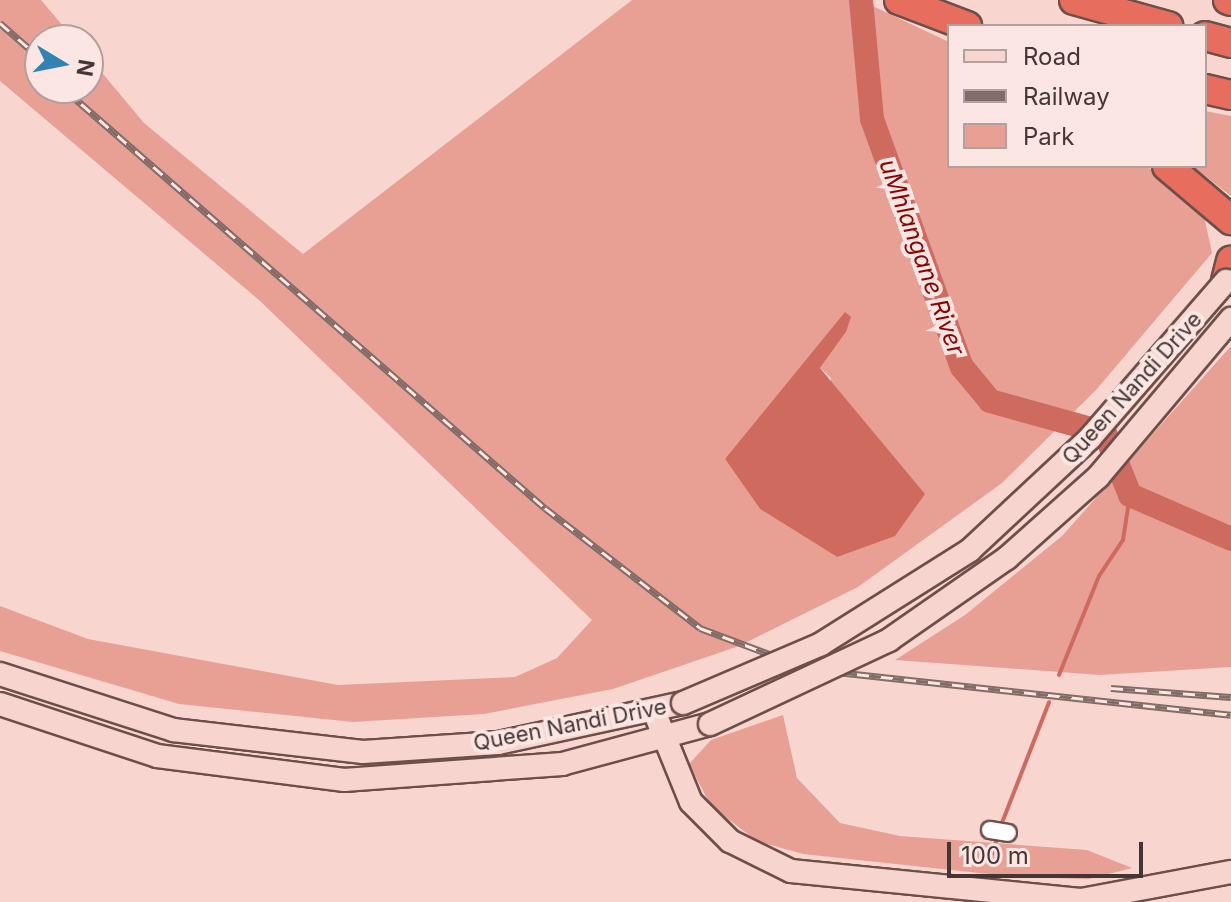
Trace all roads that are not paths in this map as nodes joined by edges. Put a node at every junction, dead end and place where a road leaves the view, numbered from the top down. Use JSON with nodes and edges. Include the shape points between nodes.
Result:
{"nodes":[{"id":1,"x":899,"y":0,"type":"edge"},
{"id":2,"x":1074,"y":0,"type":"edge"},
{"id":3,"x":948,"y":21,"type":"edge"},
{"id":4,"x":1161,"y":24,"type":"edge"},
{"id":5,"x":1207,"y":37,"type":"edge"},
{"id":6,"x":1231,"y":43,"type":"edge"},
{"id":7,"x":1207,"y":89,"type":"edge"},
{"id":8,"x":1231,"y":95,"type":"edge"},
{"id":9,"x":1169,"y":168,"type":"edge"},
{"id":10,"x":1228,"y":222,"type":"edge"},
{"id":11,"x":1229,"y":272,"type":"edge"},
{"id":12,"x":1231,"y":319,"type":"edge"},
{"id":13,"x":0,"y":674,"type":"edge"},
{"id":14,"x":0,"y":704,"type":"edge"},
{"id":15,"x":654,"y":711,"type":"junction"},
{"id":16,"x":664,"y":742,"type":"junction"},
{"id":17,"x":990,"y":830,"type":"dead end"},
{"id":18,"x":1008,"y":833,"type":"dead end"},
{"id":19,"x":1231,"y":872,"type":"edge"}],
"edges":[{"from":1,"to":3,"type":"highway"},
{"from":2,"to":4,"type":"highway"},
{"from":5,"to":6,"type":"highway"},
{"from":7,"to":8,"type":"highway"},
{"from":9,"to":10,"type":"highway"},
{"from":11,"to":15,"type":"main road","name":"Queen Nandi Drive","bridge":true,"via":[[1080,448],[970,550],[821,644]]},
{"from":12,"to":16,"type":"main road","name":"Queen Nandi Drive","bridge":true,"via":[[1098,477],[1007,558],[889,640]]},
{"from":13,"to":15,"type":"main road","name":"Queen Nandi Drive","via":[[173,730],[363,752],[498,743]]},
{"from":14,"to":16,"type":"main road","name":"Queen Nandi Drive","via":[[157,756],[344,780],[488,775]]},
{"from":15,"to":16,"type":"main road"},
{"from":16,"to":19,"type":"main road","via":[[679,782],[714,829],[761,858],[805,874],[1081,900]]},
{"from":17,"to":18,"type":"street"}]}
